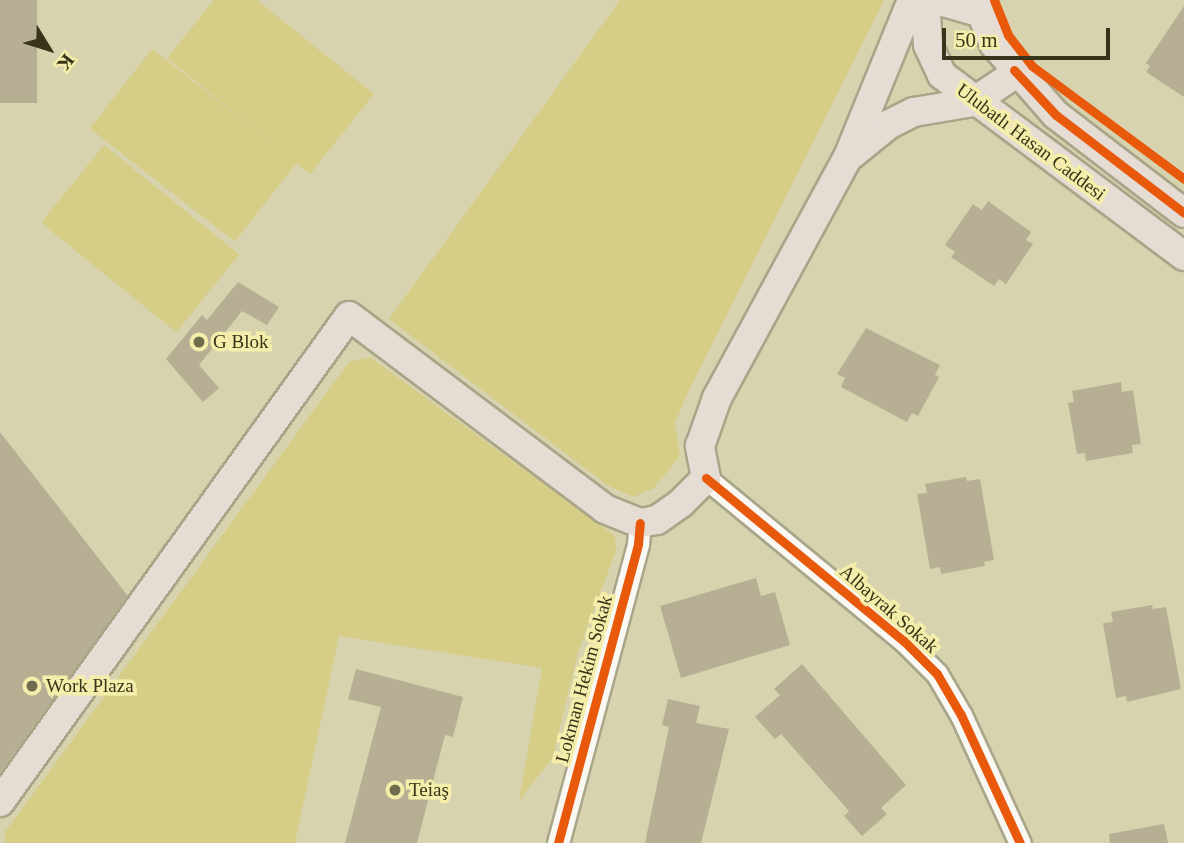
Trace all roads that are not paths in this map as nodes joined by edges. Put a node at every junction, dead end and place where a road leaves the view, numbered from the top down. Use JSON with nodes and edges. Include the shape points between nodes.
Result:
{"nodes":[{"id":1,"x":921,"y":2,"type":"edge"},
{"id":2,"x":977,"y":6,"type":"edge"},
{"id":3,"x":1014,"y":70,"type":"junction"},
{"id":4,"x":973,"y":102,"type":"junction"},
{"id":5,"x":848,"y":158,"type":"junction"},
{"id":6,"x":1184,"y":213,"type":"edge"},
{"id":7,"x":1184,"y":256,"type":"edge"},
{"id":8,"x":706,"y":478,"type":"junction"},
{"id":9,"x":640,"y":523,"type":"junction"},
{"id":10,"x":0,"y":802,"type":"edge"},
{"id":11,"x":558,"y":843,"type":"edge"},
{"id":12,"x":1020,"y":843,"type":"edge"}],
"edges":[{"from":1,"to":2,"type":"main road"},
{"from":1,"to":4,"type":"main road","name":"Ulubatlı Hasan Caddesi","via":[[928,45],[943,75]]},
{"from":1,"to":5,"type":"main road","via":[[895,48]]},
{"from":2,"to":3,"type":"main road","name":"Ulubatlı Hasan Caddesi","via":[[994,44]]},
{"from":3,"to":4,"type":"main road"},
{"from":3,"to":6,"type":"main road","name":"Ulubatlı Hasan Caddesi","via":[[1056,115]]},
{"from":4,"to":5,"type":"main road","via":[[914,112],[888,125]]},
{"from":4,"to":7,"type":"main road","name":"Ulubatlı Hasan Caddesi"},
{"from":5,"to":8,"type":"main road","via":[[717,398],[700,446]]},
{"from":8,"to":9,"type":"main road","via":[[657,520]]},
{"from":8,"to":12,"type":"street","name":"Albayrak Sokak","via":[[904,641],[937,674]]},
{"from":9,"to":10,"type":"main road","via":[[604,509],[349,316]]},
{"from":9,"to":11,"type":"street","name":"Lokman Hekim Sokak"}]}
